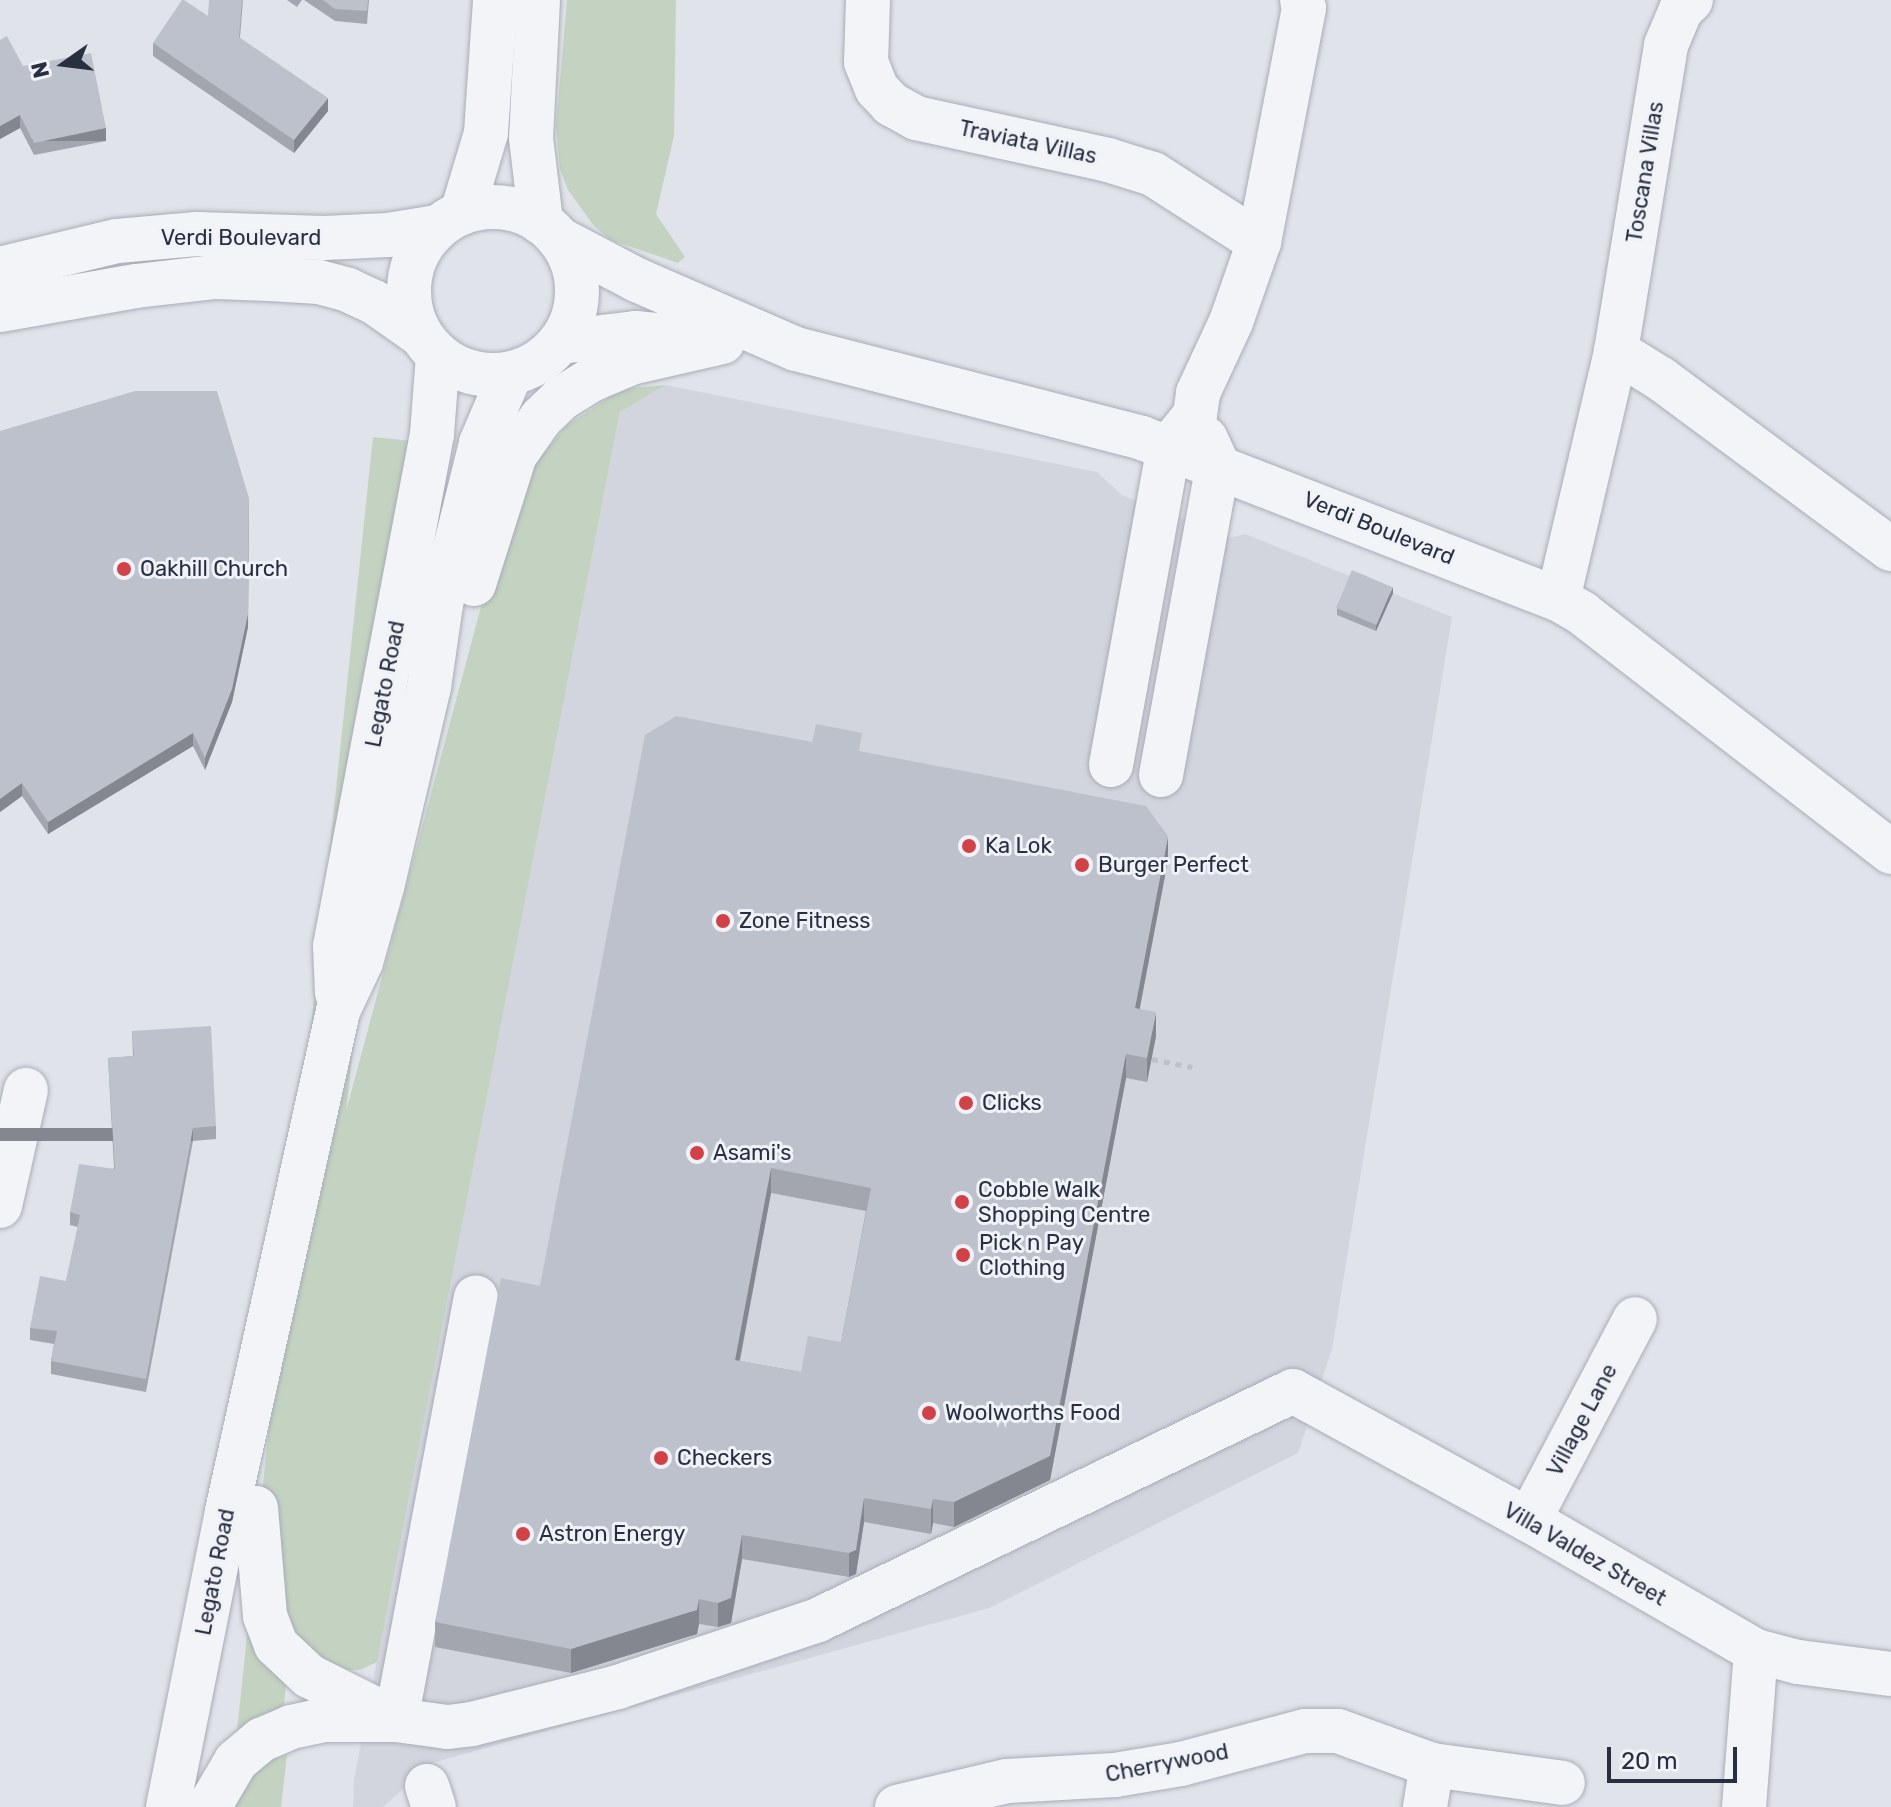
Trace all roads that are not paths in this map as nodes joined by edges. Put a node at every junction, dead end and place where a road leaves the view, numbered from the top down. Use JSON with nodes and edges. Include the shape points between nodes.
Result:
{"nodes":[{"id":1,"x":495,"y":0,"type":"edge"},
{"id":2,"x":538,"y":0,"type":"edge"},
{"id":3,"x":868,"y":0,"type":"edge"},
{"id":4,"x":1302,"y":0,"type":"edge"},
{"id":5,"x":1691,"y":0,"type":"edge"},
{"id":6,"x":449,"y":220,"type":"junction"},
{"id":7,"x":550,"y":230,"type":"junction"},
{"id":8,"x":1259,"y":242,"type":"junction"},
{"id":9,"x":0,"y":269,"type":"edge"},
{"id":10,"x":0,"y":310,"type":"edge"},
{"id":11,"x":560,"y":342,"type":"junction"},
{"id":12,"x":723,"y":342,"type":"junction"},
{"id":13,"x":430,"y":346,"type":"junction"},
{"id":14,"x":796,"y":349,"type":"junction"},
{"id":15,"x":1616,"y":351,"type":"junction"},
{"id":16,"x":510,"y":375,"type":"junction"},
{"id":17,"x":1182,"y":431,"type":"junction"},
{"id":18,"x":1218,"y":465,"type":"junction"},
{"id":19,"x":1891,"y":549,"type":"edge"},
{"id":20,"x":1558,"y":599,"type":"junction"},
{"id":21,"x":429,"y":687,"type":"junction"},
{"id":22,"x":1111,"y":765,"type":"dead end"},
{"id":23,"x":1161,"y":775,"type":"dead end"},
{"id":24,"x":1891,"y":852,"type":"edge"},
{"id":25,"x":338,"y":1011,"type":"junction"},
{"id":26,"x":26,"y":1090,"type":"dead end"},
{"id":27,"x":0,"y":1206,"type":"edge"},
{"id":28,"x":476,"y":1297,"type":"dead end"},
{"id":29,"x":1635,"y":1319,"type":"dead end"},
{"id":30,"x":266,"y":1339,"type":"junction"},
{"id":31,"x":256,"y":1508,"type":"junction"},
{"id":32,"x":1529,"y":1520,"type":"junction"},
{"id":33,"x":1756,"y":1651,"type":"junction"},
{"id":34,"x":1891,"y":1674,"type":"edge"},
{"id":35,"x":396,"y":1720,"type":"junction"},
{"id":36,"x":1432,"y":1765,"type":"junction"},
{"id":37,"x":1563,"y":1783,"type":"dead end"},
{"id":38,"x":168,"y":1807,"type":"edge"},
{"id":39,"x":198,"y":1807,"type":"edge"},
{"id":40,"x":209,"y":1807,"type":"edge"},
{"id":41,"x":897,"y":1807,"type":"edge"},
{"id":42,"x":1425,"y":1807,"type":"edge"},
{"id":43,"x":1744,"y":1807,"type":"edge"}],
"edges":[{"from":1,"to":6,"type":"street","via":[[486,133]]},
{"from":2,"to":7,"type":"street","via":[[531,138]]},
{"from":3,"to":8,"type":"street","name":"Traviata Villas","via":[[866,62],[877,89],[891,104],[916,118],[1153,174]]},
{"from":4,"to":8,"type":"street"},
{"from":5,"to":15,"type":"street","name":"Toscana Villas","via":[[1666,45]]},
{"from":6,"to":7,"type":"street","via":[[497,207],[518,211]]},
{"from":6,"to":9,"type":"street","name":"Verdi Boulevard","via":[[376,236],[197,234],[117,241]]},
{"from":6,"to":13,"type":"street","via":[[418,253],[408,284],[410,311]]},
{"from":7,"to":11,"type":"street","via":[[572,261],[577,285],[576,310]]},
{"from":7,"to":14,"type":"street","via":[[637,280]]},
{"from":8,"to":17,"type":"street","via":[[1231,322]]},
{"from":10,"to":13,"type":"street","name":"Verdi Boulevard","via":[[215,277],[319,282],[374,302]]},
{"from":11,"to":12,"type":"street","via":[[635,333]]},
{"from":11,"to":16,"type":"street","via":[[533,366]]},
{"from":12,"to":14,"type":"street"},
{"from":12,"to":21,"type":"street","via":[[631,363],[591,380],[541,418],[515,455],[452,652]]},
{"from":13,"to":16,"type":"street","via":[[461,370]]},
{"from":13,"to":25,"type":"street","name":"Legato Road","via":[[432,434],[335,946]]},
{"from":14,"to":17,"type":"street"},
{"from":15,"to":19,"type":"street"},
{"from":15,"to":20,"type":"street","name":"Toscana Villas"},
{"from":16,"to":21,"type":"street","name":"Legato Road","via":[[481,443],[441,604]]},
{"from":17,"to":18,"type":"street"},
{"from":17,"to":22,"type":"street"},
{"from":18,"to":20,"type":"street","name":"Verdi Boulevard"},
{"from":18,"to":23,"type":"street"},
{"from":20,"to":24,"type":"street","name":"Verdi Boulevard"},
{"from":21,"to":25,"type":"street","name":"Legato Road","via":[[361,962]]},
{"from":25,"to":30,"type":"street","name":"Legato Road"},
{"from":26,"to":27,"type":"street"},
{"from":28,"to":35,"type":"street"},
{"from":29,"to":32,"type":"street","name":"Village Lane"},
{"from":30,"to":31,"type":"street","name":"Legato Road","via":[[268,1437]]},
{"from":30,"to":38,"type":"street","name":"Legato Road"},
{"from":31,"to":35,"type":"street","via":[[265,1616],[276,1645],[309,1676]]},
{"from":31,"to":39,"type":"street","name":"Legato Road"},
{"from":32,"to":33,"type":"street","name":"Villa Valdez Street"},
{"from":32,"to":35,"type":"street","name":"Villa Valdez Street","via":[[1293,1391],[818,1620],[618,1687],[472,1724],[448,1727]]},
{"from":33,"to":34,"type":"street","name":"Villa Valdez Street"},
{"from":33,"to":43,"type":"street"},
{"from":35,"to":40,"type":"street","via":[[323,1720],[261,1740],[236,1761]]},
{"from":36,"to":37,"type":"street","name":"Cherrywood"},
{"from":36,"to":41,"type":"street","name":"Cherrywood","via":[[1338,1731],[1305,1731],[1181,1764],[1101,1777],[1007,1781]]},
{"from":36,"to":42,"type":"street"}]}
